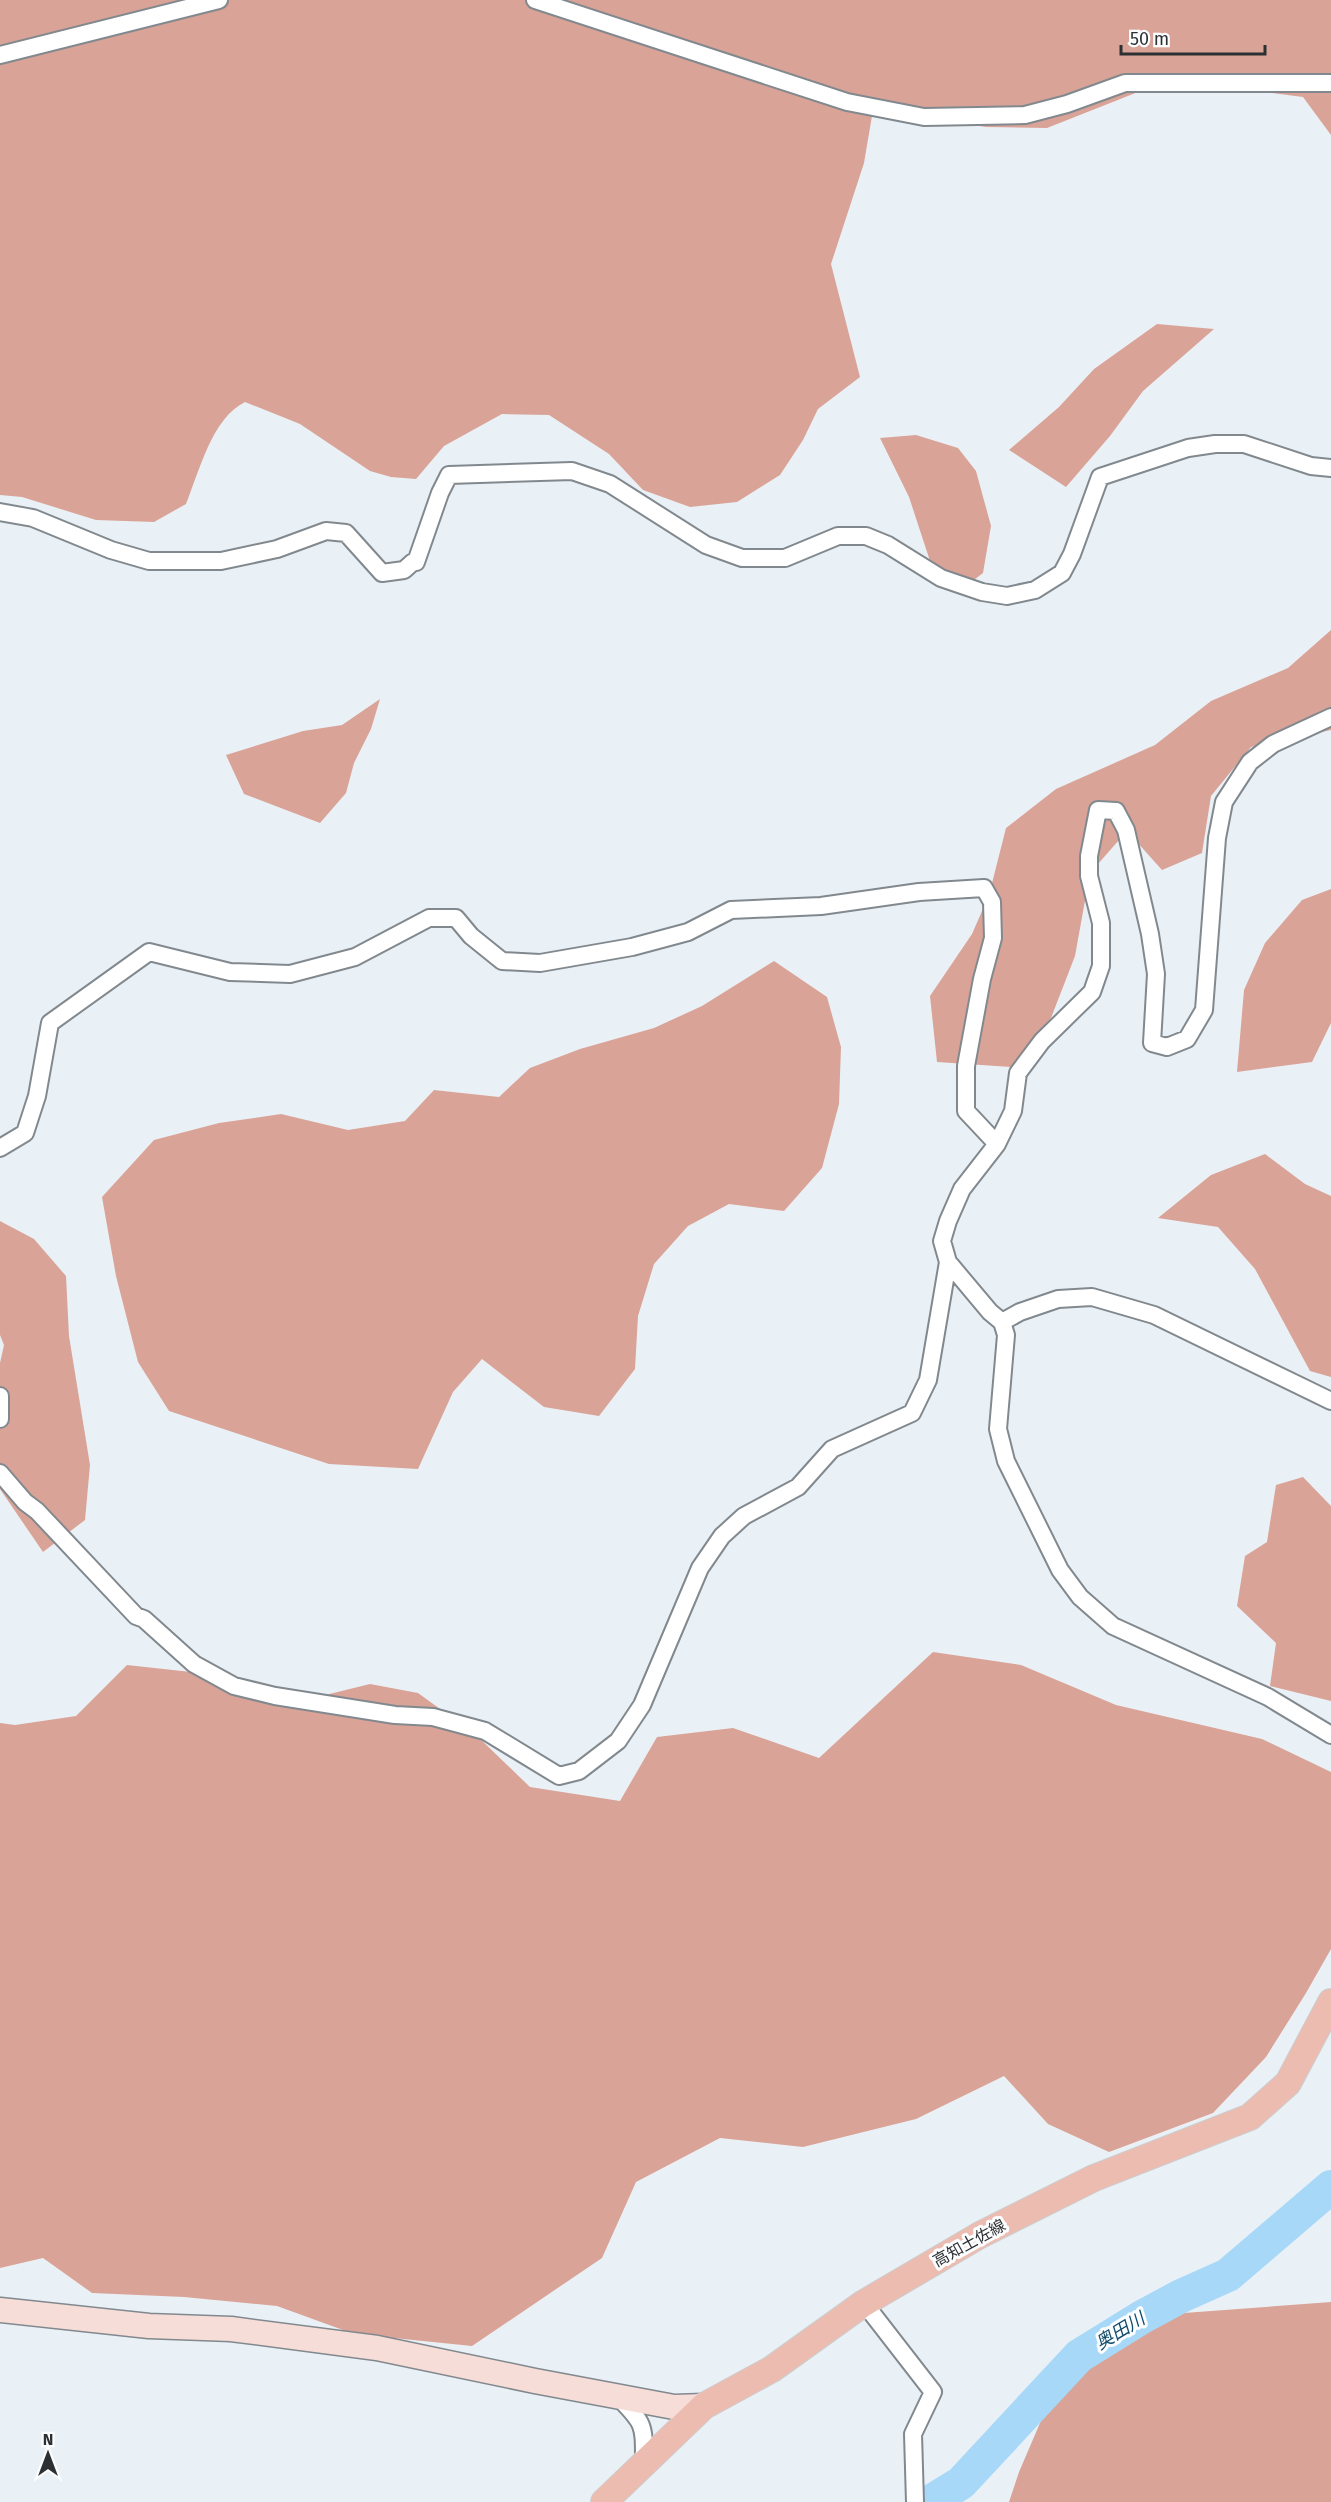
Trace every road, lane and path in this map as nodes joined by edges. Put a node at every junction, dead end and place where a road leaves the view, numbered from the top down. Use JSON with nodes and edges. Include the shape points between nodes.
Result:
{"nodes":[{"id":1,"x":219,"y":0,"type":"edge"},
{"id":2,"x":535,"y":0,"type":"edge"},
{"id":3,"x":0,"y":54,"type":"edge"},
{"id":4,"x":1331,"y":83,"type":"edge"},
{"id":5,"x":1331,"y":468,"type":"edge"},
{"id":6,"x":0,"y":512,"type":"edge"},
{"id":7,"x":1331,"y":717,"type":"edge"},
{"id":8,"x":997,"y":1144,"type":"junction"},
{"id":9,"x":0,"y":1148,"type":"edge"},
{"id":10,"x":948,"y":1262,"type":"junction"},
{"id":11,"x":1002,"y":1322,"type":"junction"},
{"id":12,"x":0,"y":1396,"type":"edge"},
{"id":13,"x":1331,"y":1401,"type":"edge"},
{"id":14,"x":0,"y":1419,"type":"edge"},
{"id":15,"x":0,"y":1473,"type":"edge"},
{"id":16,"x":1331,"y":1735,"type":"edge"},
{"id":17,"x":1331,"y":2002,"type":"edge"},
{"id":18,"x":864,"y":2303,"type":"junction"},
{"id":19,"x":0,"y":2310,"type":"edge"},
{"id":20,"x":618,"y":2396,"type":"junction"},
{"id":21,"x":704,"y":2406,"type":"junction"},
{"id":22,"x":644,"y":2463,"type":"junction"},
{"id":23,"x":915,"y":2495,"type":"edge"},
{"id":24,"x":604,"y":2502,"type":"edge"}],
"edges":[{"from":1,"to":3,"type":"street"},
{"from":2,"to":4,"type":"street","via":[[846,102],[924,117],[1025,115],[1125,83]]},
{"from":5,"to":6,"type":"street","via":[[1311,466],[1244,444],[1215,444],[1188,448],[1100,477],[1062,573],[1035,591],[1007,596],[940,578],[888,545],[866,536],[838,536],[785,558],[742,558],[706,545],[610,484],[572,471],[449,475],[417,562],[404,570],[382,573],[346,533],[326,531],[277,549],[222,561],[149,561],[33,518]]},
{"from":7,"to":8,"type":"street","via":[[1273,744],[1250,762],[1224,802],[1217,838],[1204,1010],[1187,1039],[1167,1047],[1152,1043],[1154,964],[1126,830],[1116,812],[1098,810],[1089,876],[1101,923],[1101,966],[1092,992],[1042,1041],[1018,1073],[1013,1111]]},
{"from":8,"to":9,"type":"street","via":[[966,1111],[966,1066],[993,938],[992,902],[984,888],[919,892],[821,906],[731,910],[687,932],[540,963],[502,961],[456,918],[429,918],[355,957],[290,974],[230,972],[149,952],[50,1023],[37,1096],[25,1133]]},
{"from":8,"to":10,"type":"street","via":[[962,1189],[948,1221],[942,1241]]},
{"from":10,"to":11,"type":"street"},
{"from":10,"to":15,"type":"street","via":[[928,1380],[912,1413],[832,1449],[798,1487],[744,1516],[722,1536],[700,1568],[642,1705],[618,1741],[579,1770],[559,1776],[485,1731],[433,1717],[395,1715],[234,1686],[194,1664],[136,1616]]},
{"from":11,"to":13,"type":"street","via":[[1058,1299],[1092,1297],[1154,1315]]},
{"from":11,"to":16,"type":"street","via":[[1005,1335],[998,1429],[1006,1461],[1060,1570],[1080,1597],[1113,1626],[1269,1697]]},
{"from":12,"to":14,"type":"street"},
{"from":17,"to":18,"type":"main road","name":"高知土佐線","via":[[1288,2083],[1250,2117],[1094,2178],[980,2235]]},
{"from":18,"to":21,"type":"main road","name":"高知土佐線","via":[[772,2369]]},
{"from":18,"to":23,"type":"street","via":[[933,2392],[913,2434]]},
{"from":19,"to":20,"type":"street","via":[[149,2326],[231,2329],[355,2345]]},
{"from":20,"to":21,"type":"street","via":[[674,2407]]},
{"from":20,"to":22,"type":"street","via":[[639,2418],[644,2434]]},
{"from":21,"to":22,"type":"main road","name":"高知土佐線"},
{"from":22,"to":24,"type":"main road","name":"高知土佐線"}]}
